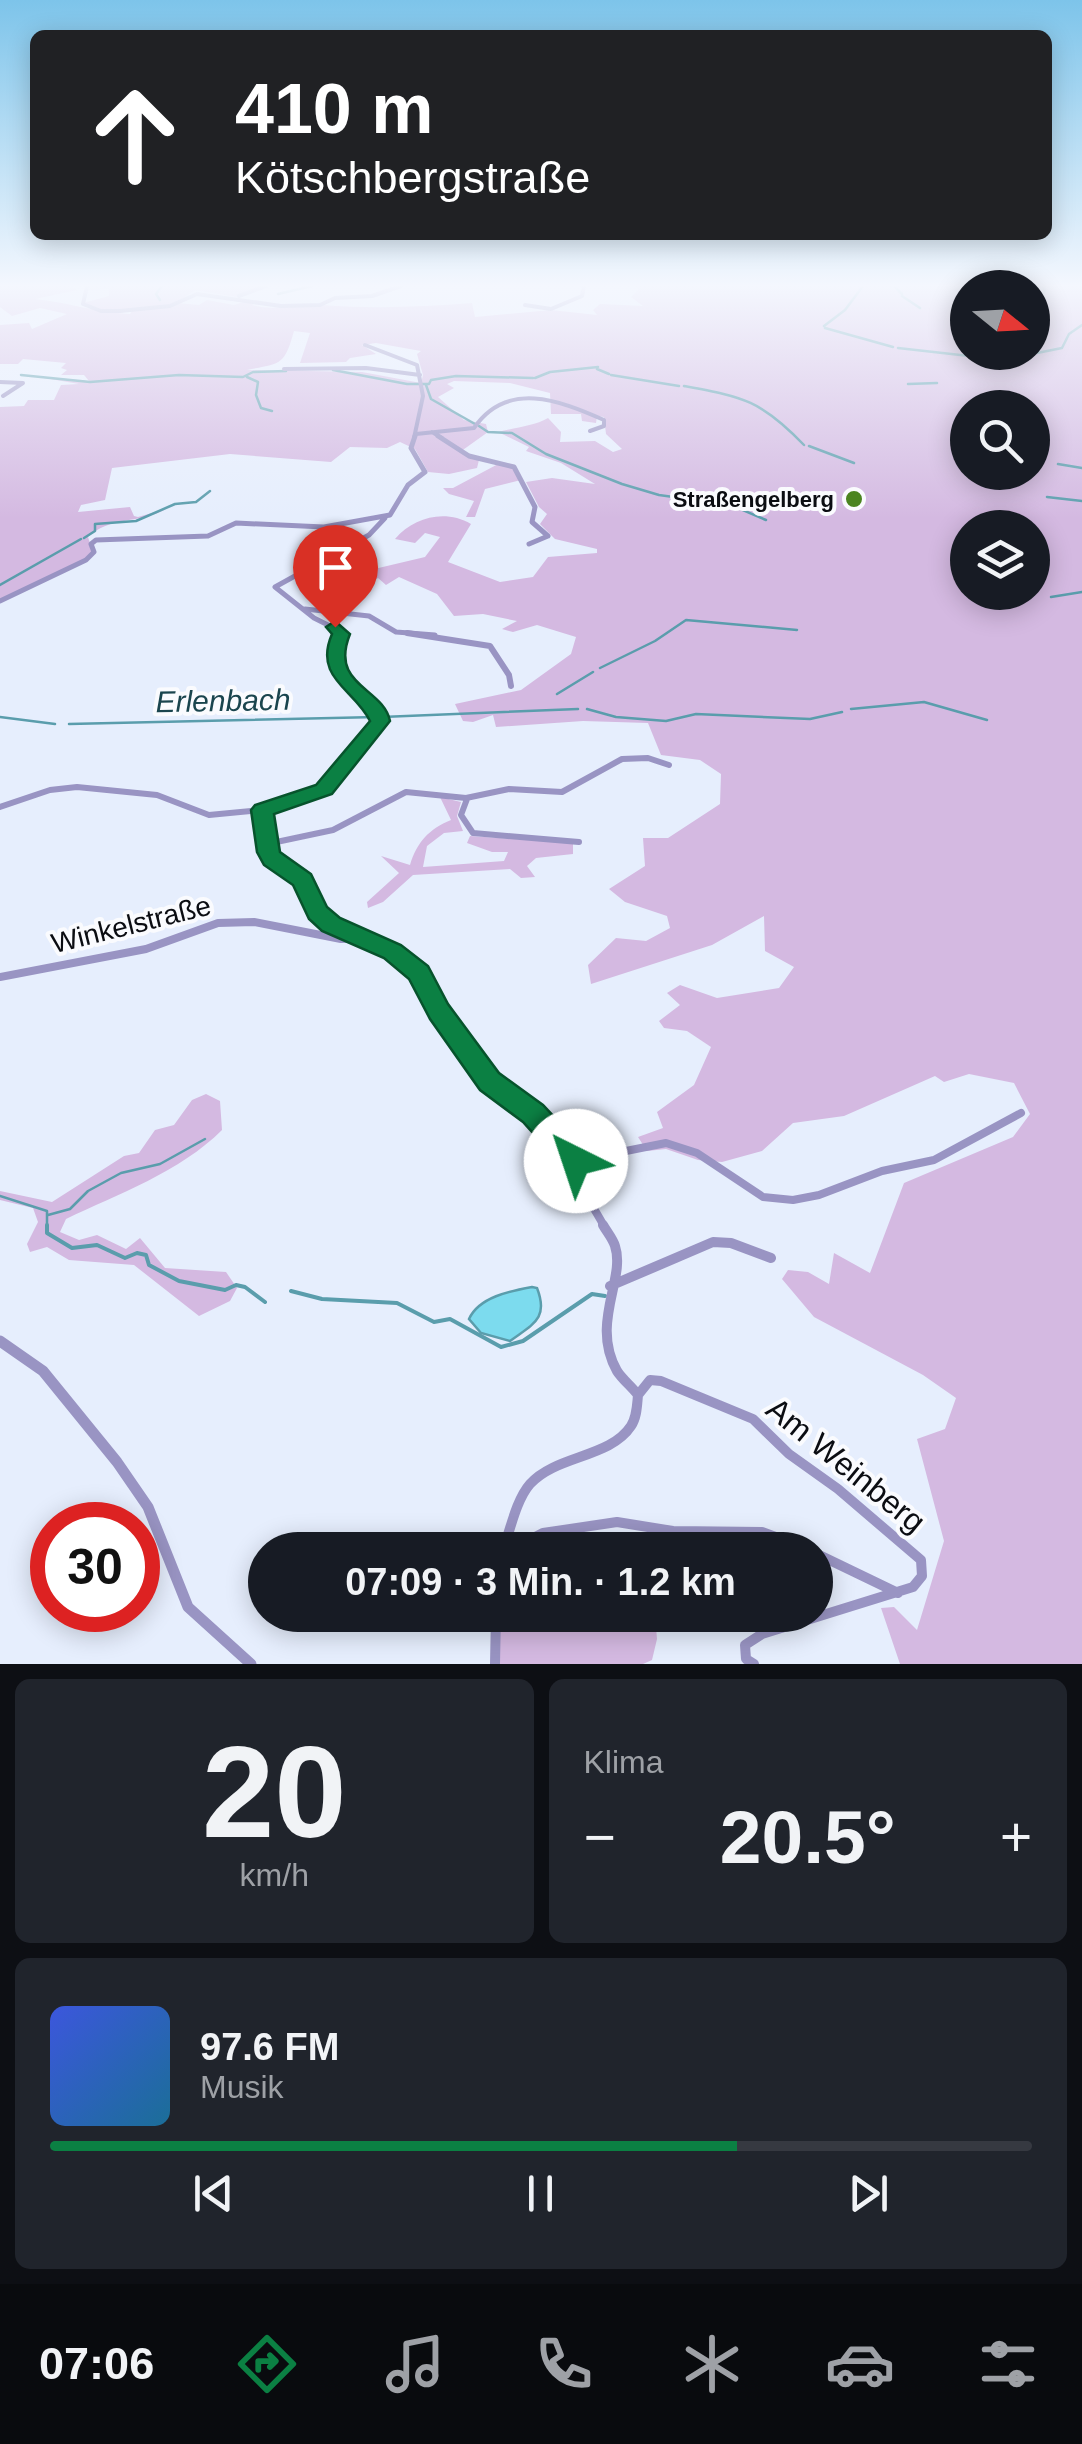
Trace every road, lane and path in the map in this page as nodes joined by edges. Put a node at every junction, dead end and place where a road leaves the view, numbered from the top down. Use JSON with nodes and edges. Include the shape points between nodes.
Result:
{"nodes":[{"id":1,"x":414,"y":364,"type":"edge"},
{"id":2,"x":284,"y":369,"type":"dead end"},
{"id":3,"x":420,"y":375,"type":"junction"},
{"id":4,"x":0,"y":382,"type":"edge"},
{"id":5,"x":2,"y":396,"type":"edge"},
{"id":6,"x":431,"y":431,"type":"junction"},
{"id":7,"x":590,"y":431,"type":"dead end"},
{"id":8,"x":416,"y":434,"type":"junction"},
{"id":9,"x":385,"y":518,"type":"junction"},
{"id":10,"x":529,"y":544,"type":"dead end"},
{"id":11,"x":0,"y":601,"type":"edge"},
{"id":12,"x":303,"y":609,"type":"junction"},
{"id":13,"x":511,"y":686,"type":"dead end"},
{"id":14,"x":669,"y":765,"type":"dead end"},
{"id":15,"x":466,"y":798,"type":"junction"},
{"id":16,"x":0,"y":807,"type":"edge"},
{"id":17,"x":262,"y":810,"type":"junction"},
{"id":18,"x":580,"y":842,"type":"dead end"},
{"id":19,"x":267,"y":844,"type":"junction"},
{"id":20,"x":354,"y":938,"type":"junction"},
{"id":21,"x":0,"y":977,"type":"edge"},
{"id":22,"x":1022,"y":1113,"type":"dead end"},
{"id":23,"x":576,"y":1161,"type":"junction"},
{"id":24,"x":771,"y":1258,"type":"dead end"},
{"id":25,"x":610,"y":1286,"type":"junction"},
{"id":26,"x":0,"y":1341,"type":"edge"},
{"id":27,"x":638,"y":1395,"type":"junction"},
{"id":28,"x":513,"y":1532,"type":"edge"},
{"id":29,"x":549,"y":1532,"type":"edge"},
{"id":30,"x":762,"y":1532,"type":"edge"},
{"id":31,"x":833,"y":1562,"type":"edge"},
{"id":32,"x":899,"y":1594,"type":"junction"},
{"id":33,"x":496,"y":1632,"type":"edge"},
{"id":34,"x":251,"y":1664,"type":"edge"},
{"id":35,"x":495,"y":1664,"type":"edge"},
{"id":36,"x":754,"y":1664,"type":"edge"}],
"edges":[{"from":1,"to":3,"type":"street"},
{"from":2,"to":3,"type":"street"},
{"from":3,"to":8,"type":"street"},
{"from":4,"to":5,"type":"street","via":[[23,383]]},
{"from":6,"to":7,"type":"street","via":[[474,428],[489,408],[520,400],[575,407],[604,420]]},
{"from":6,"to":8,"type":"street"},
{"from":6,"to":10,"type":"street","via":[[468,456],[519,472],[535,508],[532,522],[548,536]]},
{"from":8,"to":9,"type":"street","via":[[412,452],[425,472]]},
{"from":9,"to":11,"type":"street","via":[[324,527],[236,523],[208,536],[99,539],[86,560]]},
{"from":9,"to":12,"type":"street","via":[[372,533],[276,585]]},
{"from":12,"to":13,"type":"street","via":[[372,616],[396,632],[490,646]]},
{"from":12,"to":17,"type":"street","via":[[340,631],[337,666],[380,721],[324,790]]},
{"from":14,"to":15,"type":"street","via":[[622,759],[562,792],[509,789]]},
{"from":15,"to":18,"type":"street","via":[[461,815],[473,833]]},
{"from":15,"to":19,"type":"street","via":[[406,792],[334,830]]},
{"from":16,"to":17,"type":"street","via":[[77,787],[172,799],[209,815]]},
{"from":17,"to":19,"type":"street"},
{"from":19,"to":20,"type":"street","via":[[272,859],[303,880],[318,912]]},
{"from":20,"to":21,"type":"street","name":"Winkelstraße","via":[[218,923],[146,948]]},
{"from":20,"to":23,"type":"street","name":"Winkelstraße","via":[[392,952],[418,973],[490,1082],[533,1113]]},
{"from":22,"to":23,"type":"street","via":[[990,1124],[941,1157],[784,1200],[756,1197],[711,1160],[662,1142]]},
{"from":23,"to":25,"type":"street","name":"Winkelstraße","via":[[615,1246]]},
{"from":24,"to":25,"type":"street","via":[[713,1242]]},
{"from":25,"to":27,"type":"street","name":"Winkelstraße","via":[[609,1354]]},
{"from":26,"to":34,"type":"street","via":[[43,1370],[117,1462],[148,1507],[188,1608]]},
{"from":27,"to":28,"type":"street","via":[[630,1428],[550,1468],[527,1487]]},
{"from":27,"to":32,"type":"street","name":"Am Weinberg","via":[[650,1380],[661,1381],[758,1423],[917,1554],[922,1576]]},
{"from":29,"to":30,"type":"street","via":[[617,1522],[673,1531]]},
{"from":31,"to":32,"type":"street"},
{"from":32,"to":36,"type":"street","via":[[762,1634],[746,1645],[746,1659]]},
{"from":33,"to":35,"type":"street"}]}
